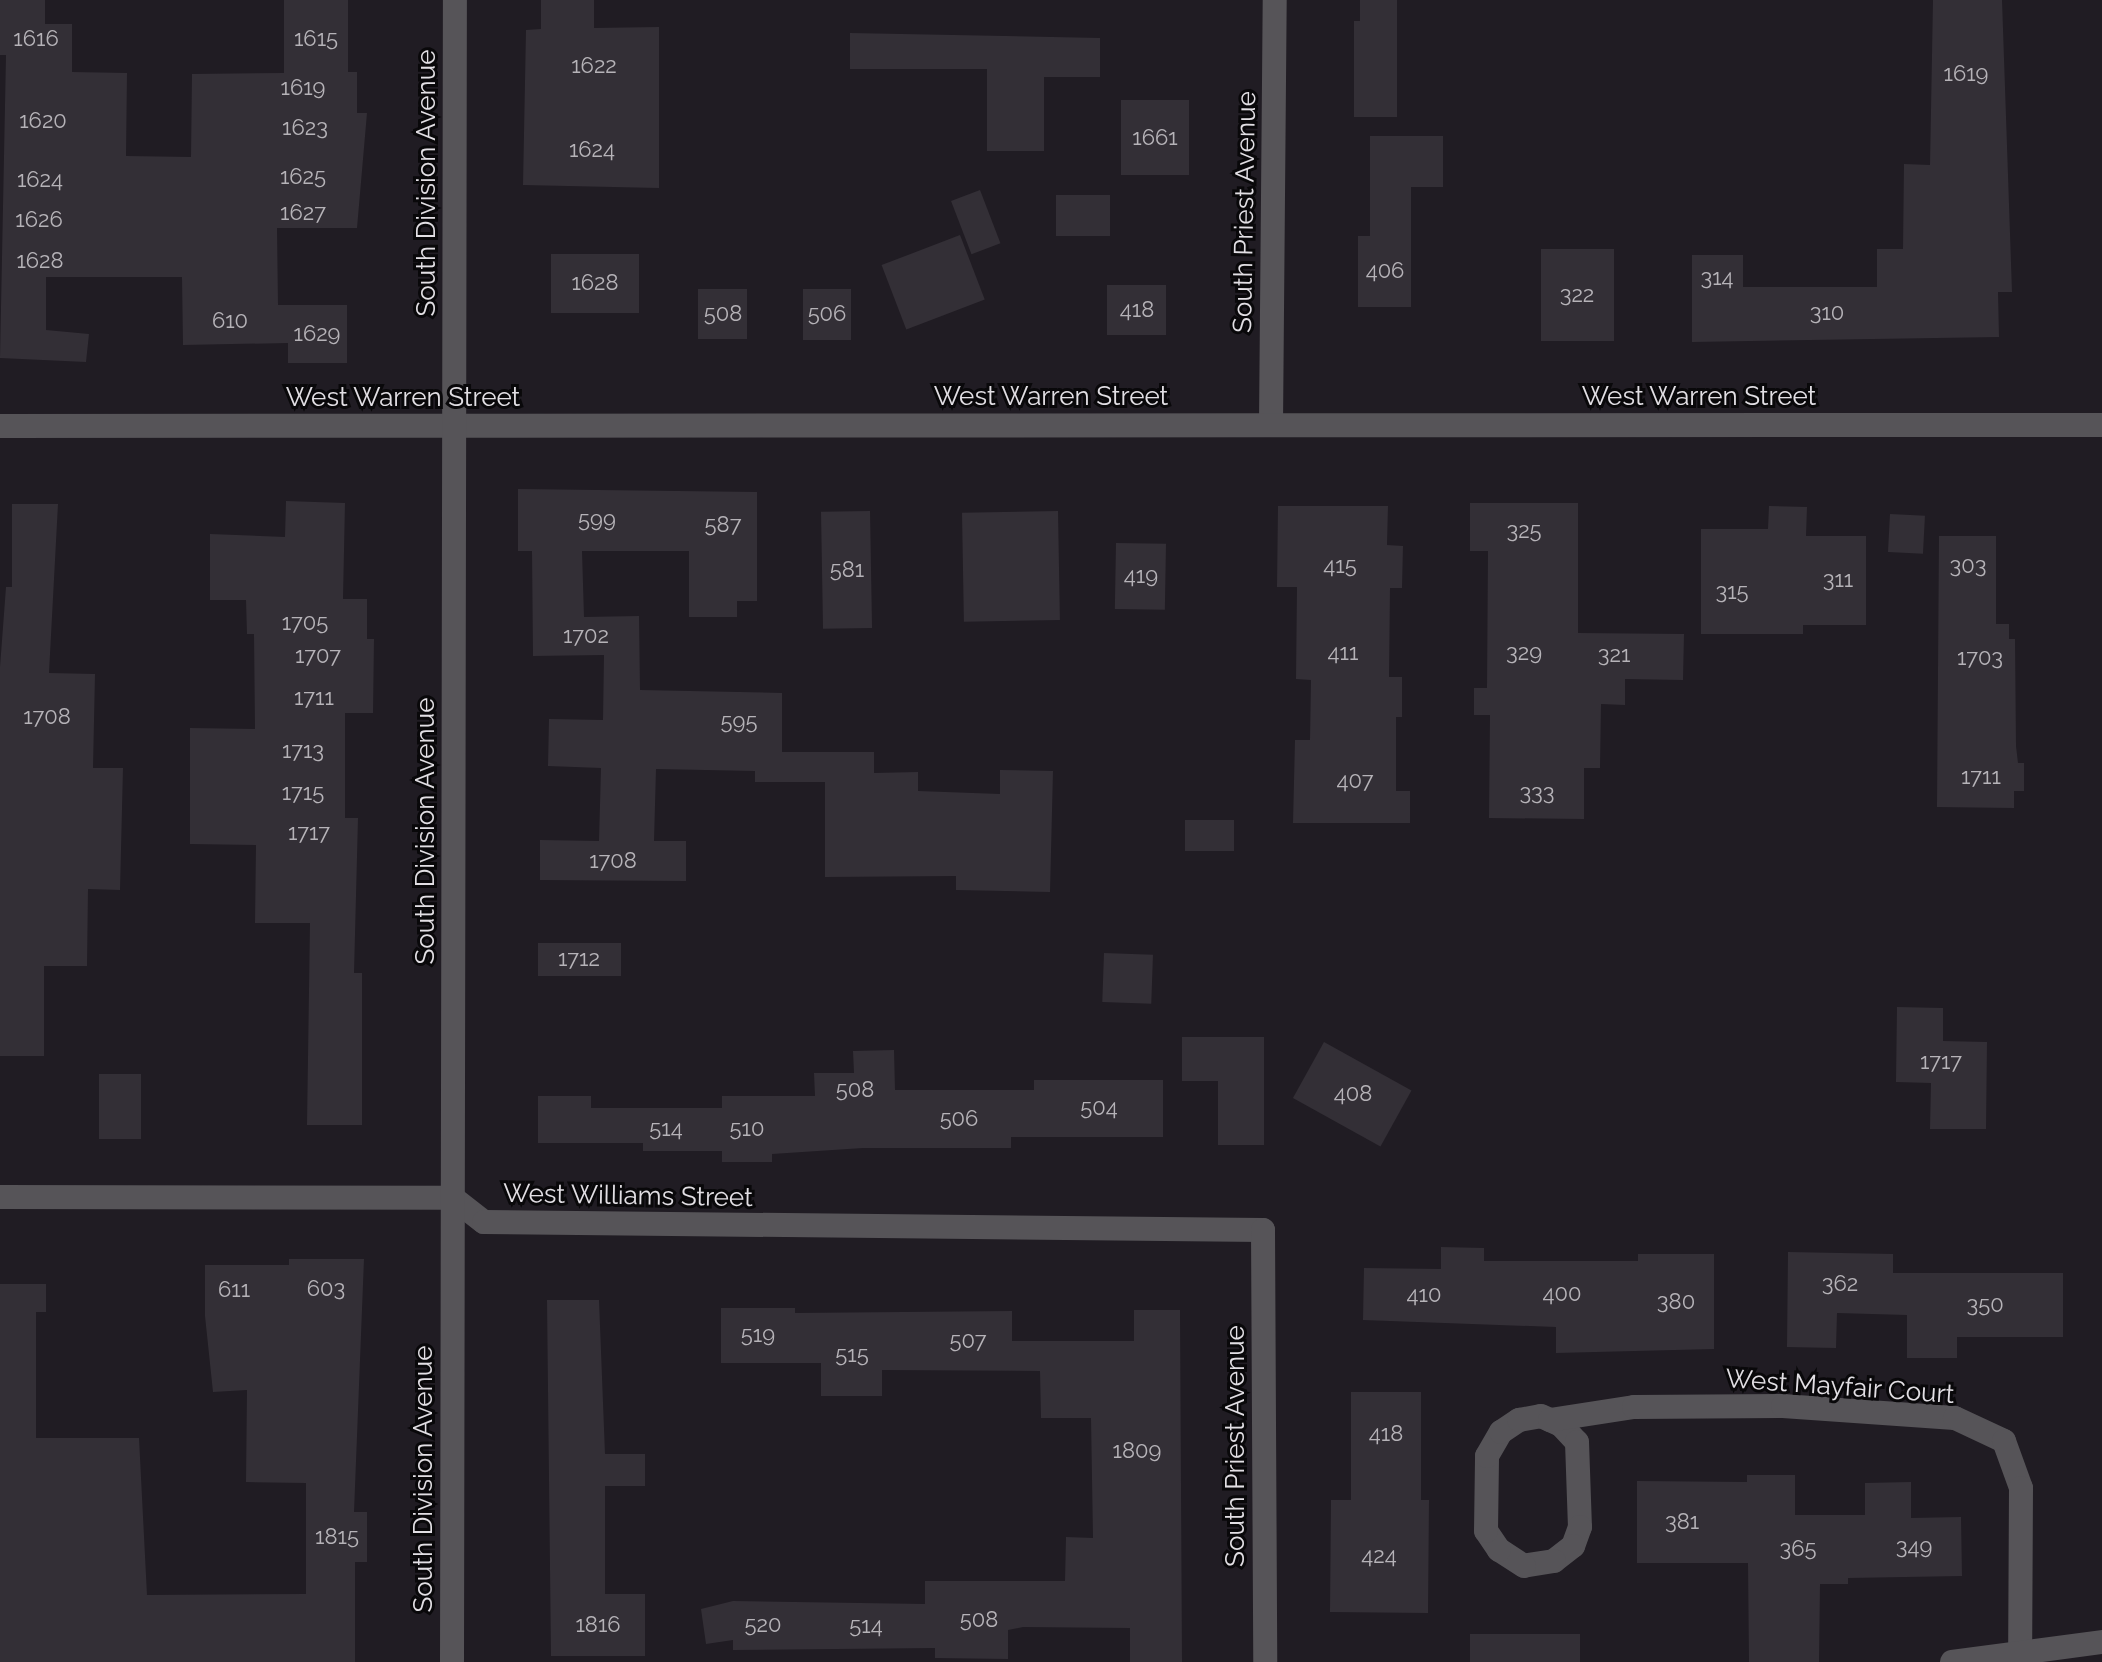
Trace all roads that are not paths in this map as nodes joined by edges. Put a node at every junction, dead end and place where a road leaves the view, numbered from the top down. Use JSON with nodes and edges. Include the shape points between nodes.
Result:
{"nodes":[{"id":1,"x":455,"y":0,"type":"edge"},
{"id":2,"x":1275,"y":0,"type":"edge"},
{"id":3,"x":1271,"y":425,"type":"junction"},
{"id":4,"x":2102,"y":425,"type":"edge"},
{"id":5,"x":0,"y":426,"type":"edge"},
{"id":6,"x":455,"y":426,"type":"junction"},
{"id":7,"x":0,"y":1197,"type":"edge"},
{"id":8,"x":453,"y":1198,"type":"junction"},
{"id":9,"x":1263,"y":1230,"type":"joint"},
{"id":10,"x":1550,"y":1420,"type":"junction"},
{"id":11,"x":2102,"y":1642,"type":"edge"},
{"id":12,"x":2020,"y":1653,"type":"junction"},
{"id":13,"x":452,"y":1662,"type":"edge"},
{"id":14,"x":1265,"y":1662,"type":"edge"},
{"id":15,"x":1952,"y":1662,"type":"edge"}],
"edges":[{"from":1,"to":6,"type":"street","name":"South Division Avenue"},
{"from":2,"to":3,"type":"street","name":"South Priest Avenue"},
{"from":3,"to":4,"type":"street","name":"West Warren Street"},
{"from":3,"to":6,"type":"street","name":"West Warren Street"},
{"from":5,"to":6,"type":"street","name":"West Warren Street"},
{"from":6,"to":8,"type":"street","name":"South Division Avenue"},
{"from":7,"to":8,"type":"street"},
{"from":8,"to":9,"type":"street","name":"West Williams Street","via":[[484,1222]]},
{"from":8,"to":13,"type":"street","name":"South Division Avenue"},
{"from":9,"to":14,"type":"street","name":"South Priest Avenue"},
{"from":10,"to":10,"type":"street","name":"West Mayfair Court","via":[[1519,1420],[1501,1432],[1487,1456],[1486,1531],[1499,1550],[1524,1566],[1554,1561],[1573,1546],[1580,1527],[1577,1442]]},
{"from":10,"to":12,"type":"street","name":"West Mayfair Court","via":[[1634,1407],[1783,1406],[1955,1418],[2004,1441],[2021,1488]]},
{"from":11,"to":12,"type":"street"},
{"from":12,"to":15,"type":"street"}]}
